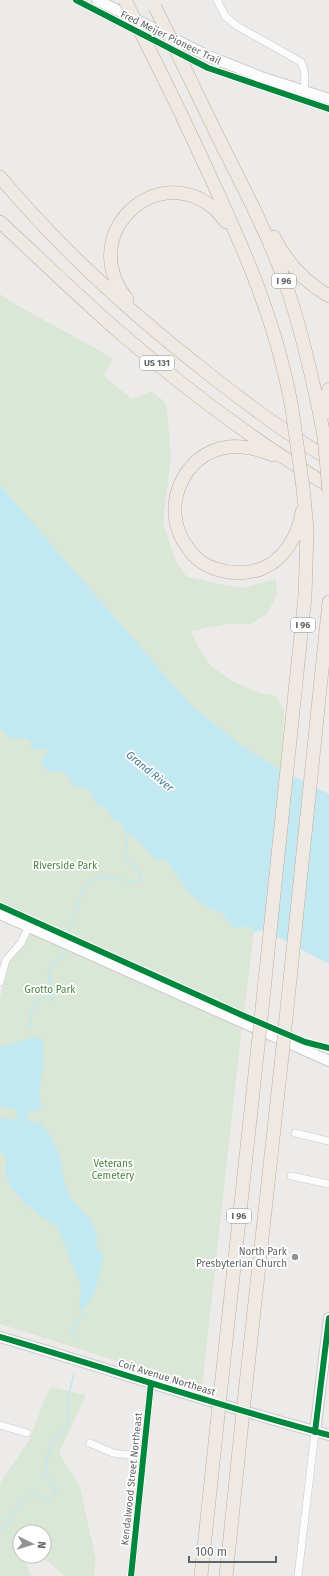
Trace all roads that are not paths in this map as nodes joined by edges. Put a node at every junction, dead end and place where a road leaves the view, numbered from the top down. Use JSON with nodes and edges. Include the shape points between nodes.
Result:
{"nodes":[{"id":1,"x":97,"y":0,"type":"edge"},
{"id":2,"x":125,"y":0,"type":"edge"},
{"id":3,"x":217,"y":0,"type":"edge"},
{"id":4,"x":153,"y":3,"type":"edge"},
{"id":5,"x":304,"y":91,"type":"junction"},
{"id":6,"x":329,"y":99,"type":"edge"},
{"id":7,"x":0,"y":178,"type":"edge"},
{"id":8,"x":240,"y":180,"type":"junction"},
{"id":9,"x":0,"y":222,"type":"edge"},
{"id":10,"x":244,"y":250,"type":"junction"},
{"id":11,"x":329,"y":296,"type":"edge"},
{"id":12,"x":140,"y":319,"type":"junction"},
{"id":13,"x":329,"y":389,"type":"edge"},
{"id":14,"x":324,"y":436,"type":"junction"},
{"id":15,"x":307,"y":445,"type":"junction"},
{"id":16,"x":329,"y":455,"type":"edge"},
{"id":17,"x":329,"y":459,"type":"edge"},
{"id":18,"x":291,"y":463,"type":"junction"},
{"id":19,"x":329,"y":486,"type":"edge"},
{"id":20,"x":329,"y":491,"type":"edge"},
{"id":21,"x":303,"y":492,"type":"junction"},
{"id":22,"x":329,"y":602,"type":"edge"},
{"id":23,"x":329,"y":666,"type":"edge"},
{"id":24,"x":316,"y":724,"type":"junction"},
{"id":25,"x":0,"y":914,"type":"edge"},
{"id":26,"x":29,"y":926,"type":"junction"},
{"id":27,"x":0,"y":982,"type":"edge"},
{"id":28,"x":327,"y":1059,"type":"edge"},
{"id":29,"x":294,"y":1133,"type":"dead end"},
{"id":30,"x":329,"y":1141,"type":"edge"},
{"id":31,"x":291,"y":1176,"type":"dead end"},
{"id":32,"x":329,"y":1184,"type":"edge"},
{"id":33,"x":329,"y":1318,"type":"edge"},
{"id":34,"x":0,"y":1337,"type":"edge"},
{"id":35,"x":324,"y":1347,"type":"edge"},
{"id":36,"x":151,"y":1383,"type":"junction"},
{"id":37,"x":0,"y":1425,"type":"edge"},
{"id":38,"x":27,"y":1432,"type":"dead end"},
{"id":39,"x":315,"y":1432,"type":"junction"},
{"id":40,"x":329,"y":1435,"type":"edge"},
{"id":41,"x":90,"y":1443,"type":"dead end"},
{"id":42,"x":144,"y":1457,"type":"junction"},
{"id":43,"x":131,"y":1576,"type":"edge"},
{"id":44,"x":201,"y":1576,"type":"edge"},
{"id":45,"x":226,"y":1576,"type":"edge"},
{"id":46,"x":298,"y":1576,"type":"edge"},
{"id":47,"x":302,"y":1576,"type":"edge"}],
"edges":[{"from":1,"to":5,"type":"main road","via":[[206,55]]},
{"from":2,"to":10,"type":"highway","number":"I 96","bridge":true},
{"from":3,"to":5,"type":"street","via":[[226,16],[237,26],[301,62],[305,76]]},
{"from":4,"to":8,"type":"highway","number":"I 96","bridge":true},
{"from":5,"to":6,"type":"main road"},
{"from":7,"to":12,"type":"highway","number":"US 131","via":[[56,239]]},
{"from":8,"to":11,"type":"highway","via":[[256,202],[279,247],[291,264],[305,279]]},
{"from":8,"to":14,"type":"highway","number":"I 96","via":[[267,240],[295,314],[309,361]]},
{"from":9,"to":18,"type":"highway","number":"US 131","via":[[86,302],[165,370]]},
{"from":10,"to":12,"type":"highway","via":[[216,210],[202,201],[189,196],[161,194],[135,205],[119,223],[114,234],[110,248],[110,265],[118,286]]},
{"from":10,"to":21,"type":"highway","number":"I 96","bridge":true,"via":[[260,290],[287,378]]},
{"from":12,"to":15,"type":"highway","number":"US 131","via":[[244,402]]},
{"from":13,"to":14,"type":"highway","via":[[324,408]]},
{"from":14,"to":20,"type":"highway","number":"I 96","bridge":true},
{"from":15,"to":16,"type":"highway"},
{"from":15,"to":17,"type":"highway","number":"US 131"},
{"from":18,"to":19,"type":"highway","number":"US 131"},
{"from":18,"to":21,"type":"highway","via":[[248,447],[227,447],[196,461],[179,485],[175,502],[175,520],[181,539],[192,554],[208,566],[229,573],[261,569],[281,556],[295,535],[301,518]]},
{"from":21,"to":44,"type":"highway","number":"I 96","bridge":true,"via":[[307,529],[305,596]]},
{"from":22,"to":24,"type":"highway","number":"I 96"},
{"from":23,"to":24,"type":"highway","via":[[324,698]]},
{"from":24,"to":45,"type":"highway","number":"I 96","bridge":true},
{"from":25,"to":26,"type":"main road"},
{"from":26,"to":27,"type":"street","via":[[21,943],[6,960]]},
{"from":26,"to":28,"type":"main road"},
{"from":29,"to":30,"type":"street"},
{"from":31,"to":32,"type":"street"},
{"from":33,"to":35,"type":"main road"},
{"from":34,"to":36,"type":"main road","name":"Coit Avenue Northeast"},
{"from":35,"to":39,"type":"main road"},
{"from":36,"to":39,"type":"main road","name":"Coit Avenue Northeast"},
{"from":36,"to":42,"type":"street","name":"Kendalwood Street Northeast"},
{"from":37,"to":38,"type":"street"},
{"from":39,"to":40,"type":"main road","name":"Coit Avenue Northeast"},
{"from":39,"to":46,"type":"street"},
{"from":41,"to":42,"type":"street","via":[[113,1453]]},
{"from":42,"to":43,"type":"street","name":"Kendalwood Street Northeast"},
{"from":46,"to":47,"type":"street"}]}
